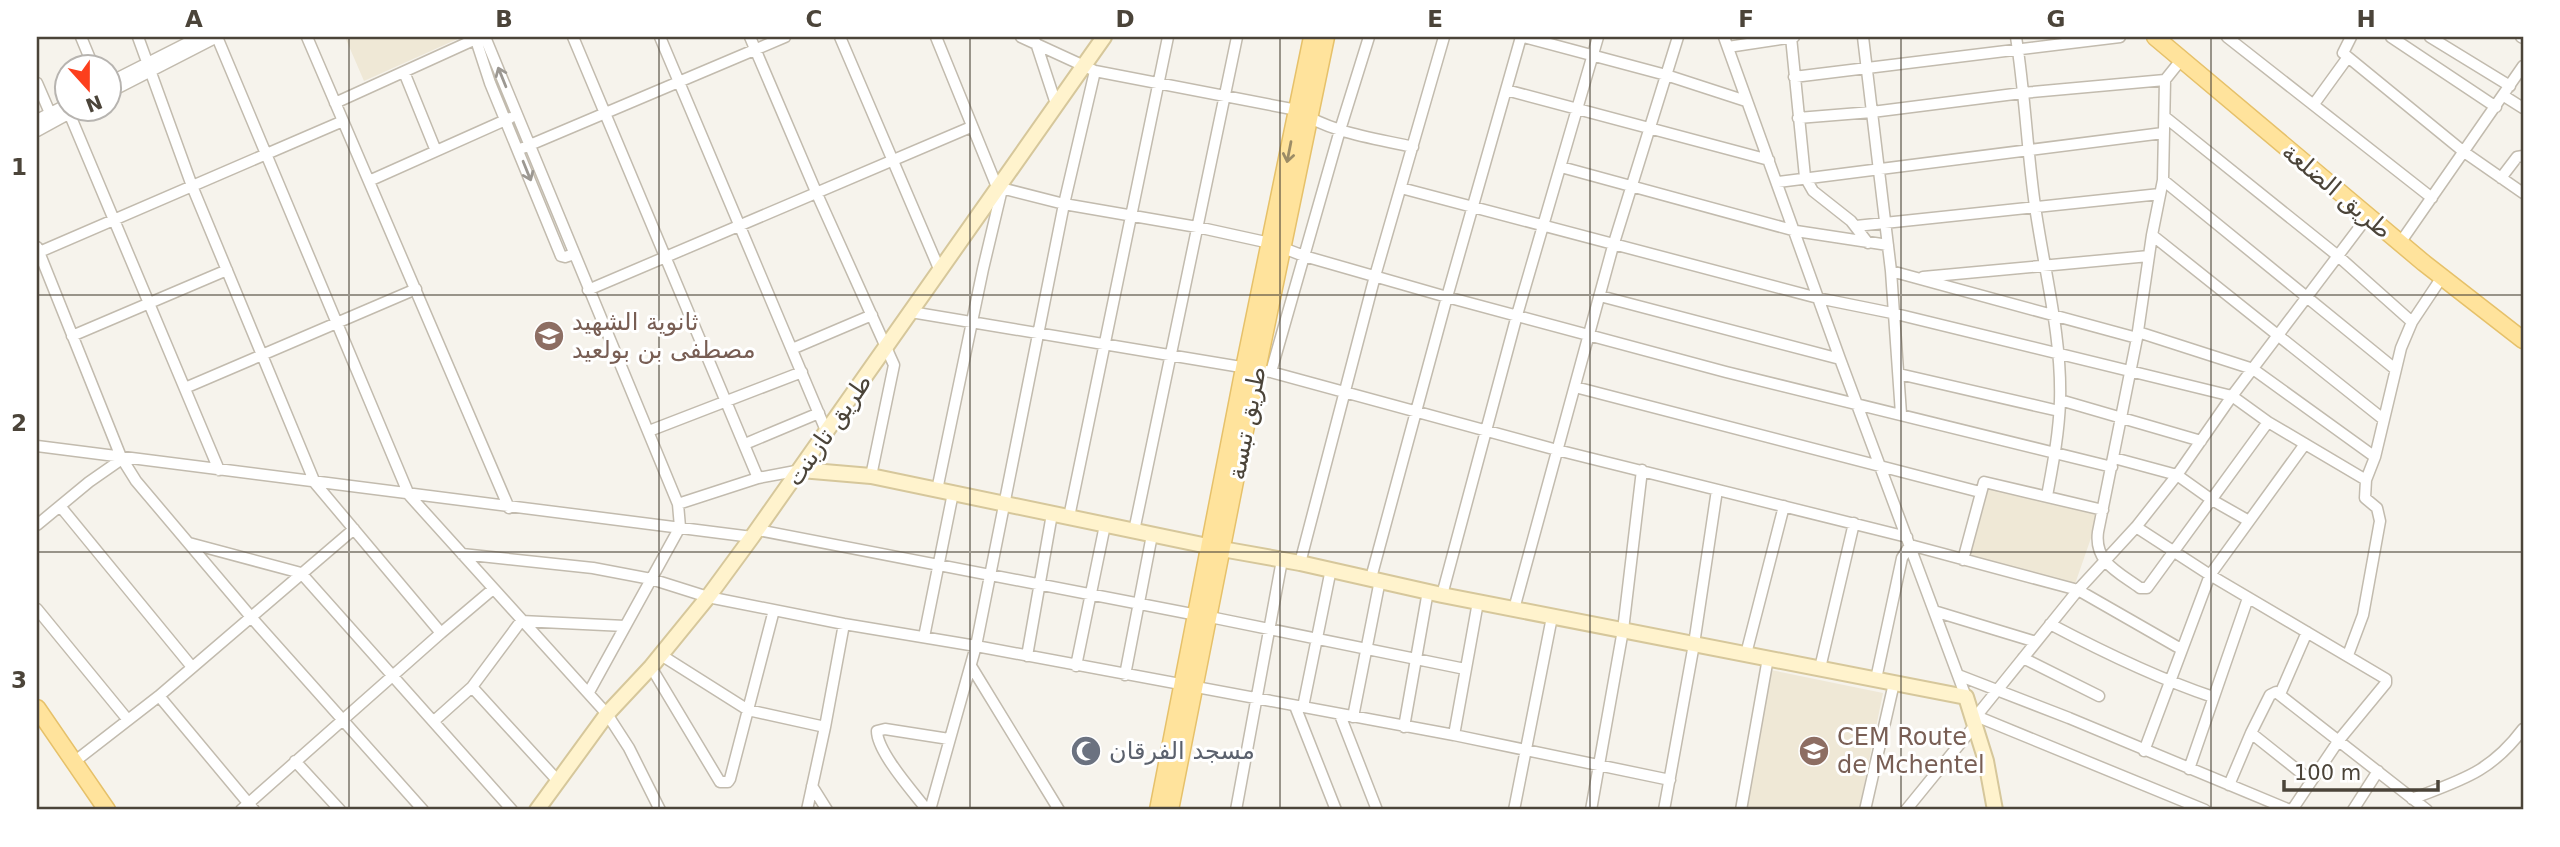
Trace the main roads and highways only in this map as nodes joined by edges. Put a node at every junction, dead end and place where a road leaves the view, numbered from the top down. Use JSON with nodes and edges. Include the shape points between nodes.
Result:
{"nodes":[{"id":1,"x":1312,"y":37,"type":"edge"},
{"id":2,"x":1326,"y":37,"type":"edge"},
{"id":3,"x":2159,"y":38,"type":"edge"},
{"id":4,"x":1303,"y":114,"type":"junction"},
{"id":5,"x":2523,"y":340,"type":"edge"},
{"id":6,"x":1188,"y":686,"type":"junction"},
{"id":7,"x":37,"y":708,"type":"edge"},
{"id":8,"x":107,"y":810,"type":"edge"},
{"id":9,"x":1158,"y":810,"type":"edge"},
{"id":10,"x":1170,"y":810,"type":"edge"}],
"edges":[{"from":1,"to":4,"type":"main road","name":"طريق تبسة"},
{"from":2,"to":4,"type":"main road","name":"طريق تبسة"},
{"from":3,"to":5,"type":"main road","name":"طريق الضلعة","via":[[2400,243]]},
{"from":4,"to":6,"type":"main road","name":"طريق تبسة","via":[[1257,370]]},
{"from":6,"to":9,"type":"main road","name":"طريق تبسة"},
{"from":6,"to":10,"type":"main road","name":"طريق تبسة"},
{"from":7,"to":8,"type":"main road"}]}
